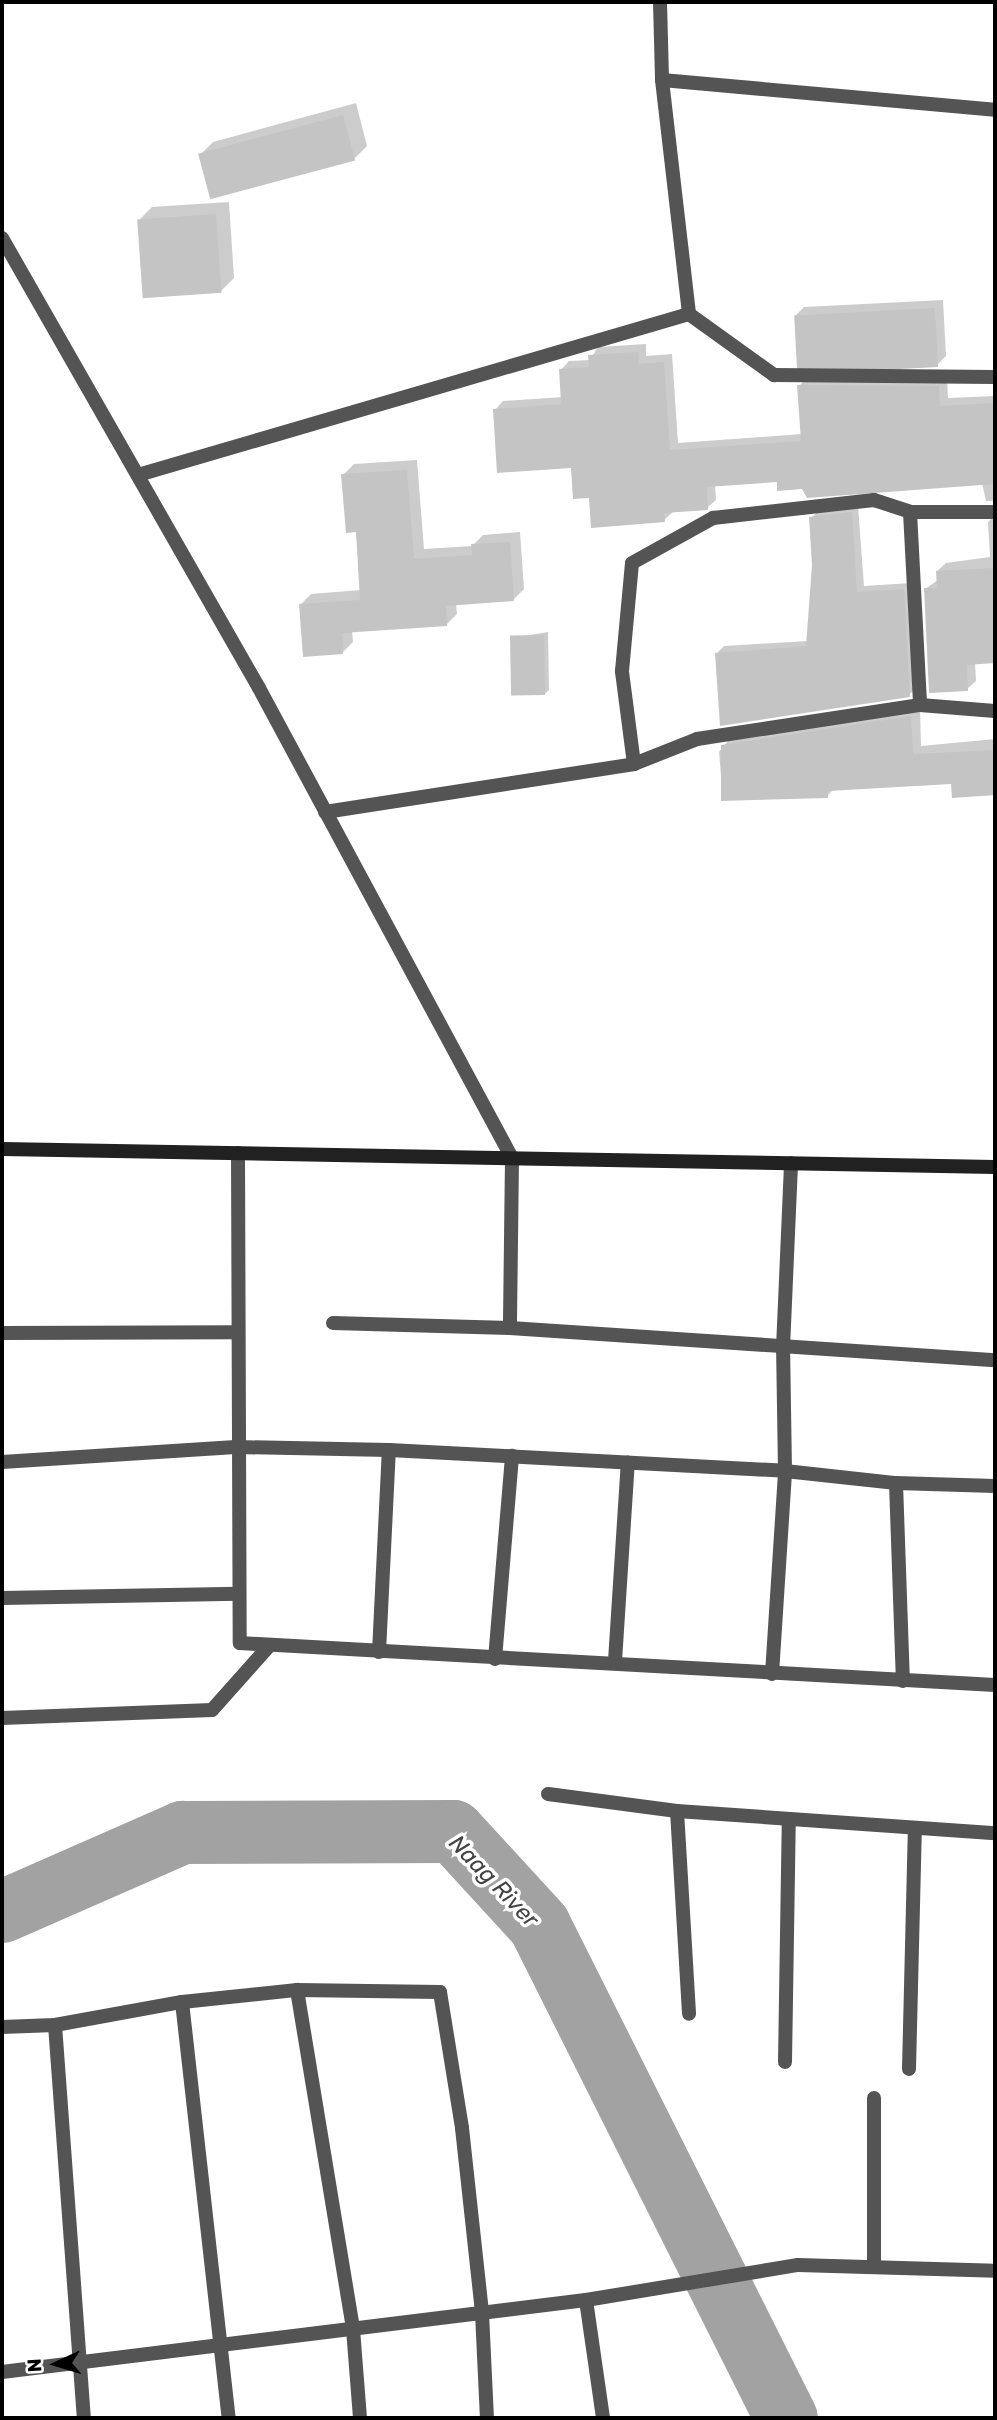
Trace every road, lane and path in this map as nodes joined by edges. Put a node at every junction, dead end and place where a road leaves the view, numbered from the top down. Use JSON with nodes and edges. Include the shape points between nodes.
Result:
{"nodes":[{"id":1,"x":660,"y":2,"type":"edge"},
{"id":2,"x":662,"y":80,"type":"junction"},
{"id":3,"x":995,"y":110,"type":"edge"},
{"id":4,"x":2,"y":238,"type":"edge"},
{"id":5,"x":689,"y":314,"type":"junction"},
{"id":6,"x":995,"y":377,"type":"edge"},
{"id":7,"x":138,"y":475,"type":"junction"},
{"id":8,"x":910,"y":512,"type":"junction"},
{"id":9,"x":995,"y":512,"type":"edge"},
{"id":10,"x":920,"y":705,"type":"junction"},
{"id":11,"x":995,"y":711,"type":"edge"},
{"id":12,"x":634,"y":764,"type":"junction"},
{"id":13,"x":325,"y":812,"type":"junction"},
{"id":14,"x":2,"y":1149,"type":"edge"},
{"id":15,"x":238,"y":1153,"type":"junction"},
{"id":16,"x":512,"y":1158,"type":"junction"},
{"id":17,"x":791,"y":1163,"type":"junction"},
{"id":18,"x":995,"y":1167,"type":"edge"},
{"id":19,"x":333,"y":1323,"type":"dead end"},
{"id":20,"x":510,"y":1328,"type":"junction"},
{"id":21,"x":237,"y":1332,"type":"junction"},
{"id":22,"x":2,"y":1333,"type":"edge"},
{"id":23,"x":783,"y":1348,"type":"junction"},
{"id":24,"x":995,"y":1360,"type":"edge"},
{"id":25,"x":236,"y":1447,"type":"junction"},
{"id":26,"x":388,"y":1450,"type":"junction"},
{"id":27,"x":512,"y":1456,"type":"junction"},
{"id":28,"x":2,"y":1462,"type":"edge"},
{"id":29,"x":628,"y":1462,"type":"junction"},
{"id":30,"x":785,"y":1471,"type":"junction"},
{"id":31,"x":896,"y":1483,"type":"junction"},
{"id":32,"x":995,"y":1486,"type":"edge"},
{"id":33,"x":239,"y":1594,"type":"junction"},
{"id":34,"x":2,"y":1598,"type":"edge"},
{"id":35,"x":270,"y":1645,"type":"junction"},
{"id":36,"x":379,"y":1652,"type":"junction"},
{"id":37,"x":495,"y":1659,"type":"junction"},
{"id":38,"x":615,"y":1661,"type":"junction"},
{"id":39,"x":772,"y":1674,"type":"junction"},
{"id":40,"x":902,"y":1681,"type":"junction"},
{"id":41,"x":995,"y":1685,"type":"edge"},
{"id":42,"x":2,"y":1718,"type":"edge"},
{"id":43,"x":548,"y":1794,"type":"dead end"},
{"id":44,"x":677,"y":1811,"type":"junction"},
{"id":45,"x":789,"y":1820,"type":"junction"},
{"id":46,"x":915,"y":1828,"type":"junction"},
{"id":47,"x":995,"y":1833,"type":"edge"},
{"id":48,"x":297,"y":1990,"type":"junction"},
{"id":49,"x":182,"y":2002,"type":"junction"},
{"id":50,"x":689,"y":2014,"type":"dead end"},
{"id":51,"x":55,"y":2025,"type":"junction"},
{"id":52,"x":2,"y":2027,"type":"edge"},
{"id":53,"x":785,"y":2062,"type":"dead end"},
{"id":54,"x":909,"y":2069,"type":"dead end"},
{"id":55,"x":874,"y":2098,"type":"dead end"},
{"id":56,"x":874,"y":2267,"type":"junction"},
{"id":57,"x":995,"y":2271,"type":"edge"},
{"id":58,"x":586,"y":2301,"type":"junction"},
{"id":59,"x":482,"y":2313,"type":"junction"},
{"id":60,"x":353,"y":2329,"type":"junction"},
{"id":61,"x":224,"y":2345,"type":"junction"},
{"id":62,"x":76,"y":2362,"type":"junction"},
{"id":63,"x":2,"y":2372,"type":"edge"},
{"id":64,"x":84,"y":2418,"type":"edge"},
{"id":65,"x":229,"y":2418,"type":"edge"},
{"id":66,"x":360,"y":2418,"type":"edge"},
{"id":67,"x":487,"y":2418,"type":"edge"},
{"id":68,"x":603,"y":2418,"type":"edge"}],
"edges":[{"from":1,"to":2,"type":"street"},
{"from":2,"to":3,"type":"street"},
{"from":2,"to":5,"type":"street"},
{"from":4,"to":7,"type":"street"},
{"from":5,"to":6,"type":"street","via":[[774,375]]},
{"from":5,"to":7,"type":"street"},
{"from":7,"to":13,"type":"street"},
{"from":8,"to":9,"type":"street"},
{"from":8,"to":10,"type":"street"},
{"from":8,"to":12,"type":"street","via":[[874,500],[713,518],[632,563],[622,671]]},
{"from":10,"to":11,"type":"street"},
{"from":10,"to":12,"type":"street","via":[[697,739]]},
{"from":12,"to":13,"type":"street"},
{"from":13,"to":16,"type":"street"},
{"from":14,"to":15,"type":"street"},
{"from":15,"to":16,"type":"street"},
{"from":15,"to":21,"type":"street"},
{"from":16,"to":17,"type":"street"},
{"from":16,"to":20,"type":"street"},
{"from":17,"to":18,"type":"street"},
{"from":17,"to":23,"type":"street"},
{"from":19,"to":20,"type":"street"},
{"from":20,"to":23,"type":"street"},
{"from":21,"to":22,"type":"street"},
{"from":21,"to":25,"type":"street"},
{"from":23,"to":24,"type":"street"},
{"from":23,"to":30,"type":"street"},
{"from":25,"to":26,"type":"street"},
{"from":25,"to":28,"type":"street"},
{"from":25,"to":33,"type":"street"},
{"from":26,"to":27,"type":"street"},
{"from":26,"to":36,"type":"street"},
{"from":27,"to":29,"type":"street"},
{"from":27,"to":37,"type":"street"},
{"from":29,"to":30,"type":"street"},
{"from":29,"to":38,"type":"street"},
{"from":30,"to":31,"type":"street"},
{"from":30,"to":39,"type":"street"},
{"from":31,"to":32,"type":"street"},
{"from":31,"to":40,"type":"street"},
{"from":33,"to":34,"type":"street"},
{"from":33,"to":35,"type":"street","via":[[240,1643]]},
{"from":35,"to":36,"type":"street"},
{"from":35,"to":42,"type":"street","via":[[212,1710]]},
{"from":36,"to":37,"type":"street"},
{"from":37,"to":38,"type":"street"},
{"from":38,"to":39,"type":"street"},
{"from":39,"to":40,"type":"street"},
{"from":40,"to":41,"type":"street"},
{"from":43,"to":44,"type":"street"},
{"from":44,"to":45,"type":"street"},
{"from":44,"to":50,"type":"street"},
{"from":45,"to":46,"type":"street"},
{"from":45,"to":53,"type":"street"},
{"from":46,"to":47,"type":"street"},
{"from":46,"to":54,"type":"street"},
{"from":48,"to":49,"type":"street"},
{"from":48,"to":59,"type":"street","via":[[440,1992],[462,2128]]},
{"from":48,"to":60,"type":"street"},
{"from":49,"to":51,"type":"street"},
{"from":49,"to":61,"type":"street"},
{"from":51,"to":52,"type":"street"},
{"from":51,"to":62,"type":"street"},
{"from":55,"to":56,"type":"street"},
{"from":56,"to":57,"type":"street"},
{"from":56,"to":58,"type":"street","via":[[797,2265]]},
{"from":58,"to":59,"type":"street"},
{"from":58,"to":68,"type":"street"},
{"from":59,"to":60,"type":"street"},
{"from":59,"to":67,"type":"street"},
{"from":60,"to":61,"type":"street"},
{"from":60,"to":66,"type":"street"},
{"from":61,"to":62,"type":"street"},
{"from":61,"to":65,"type":"street"},
{"from":62,"to":63,"type":"street"},
{"from":62,"to":64,"type":"street"}]}
